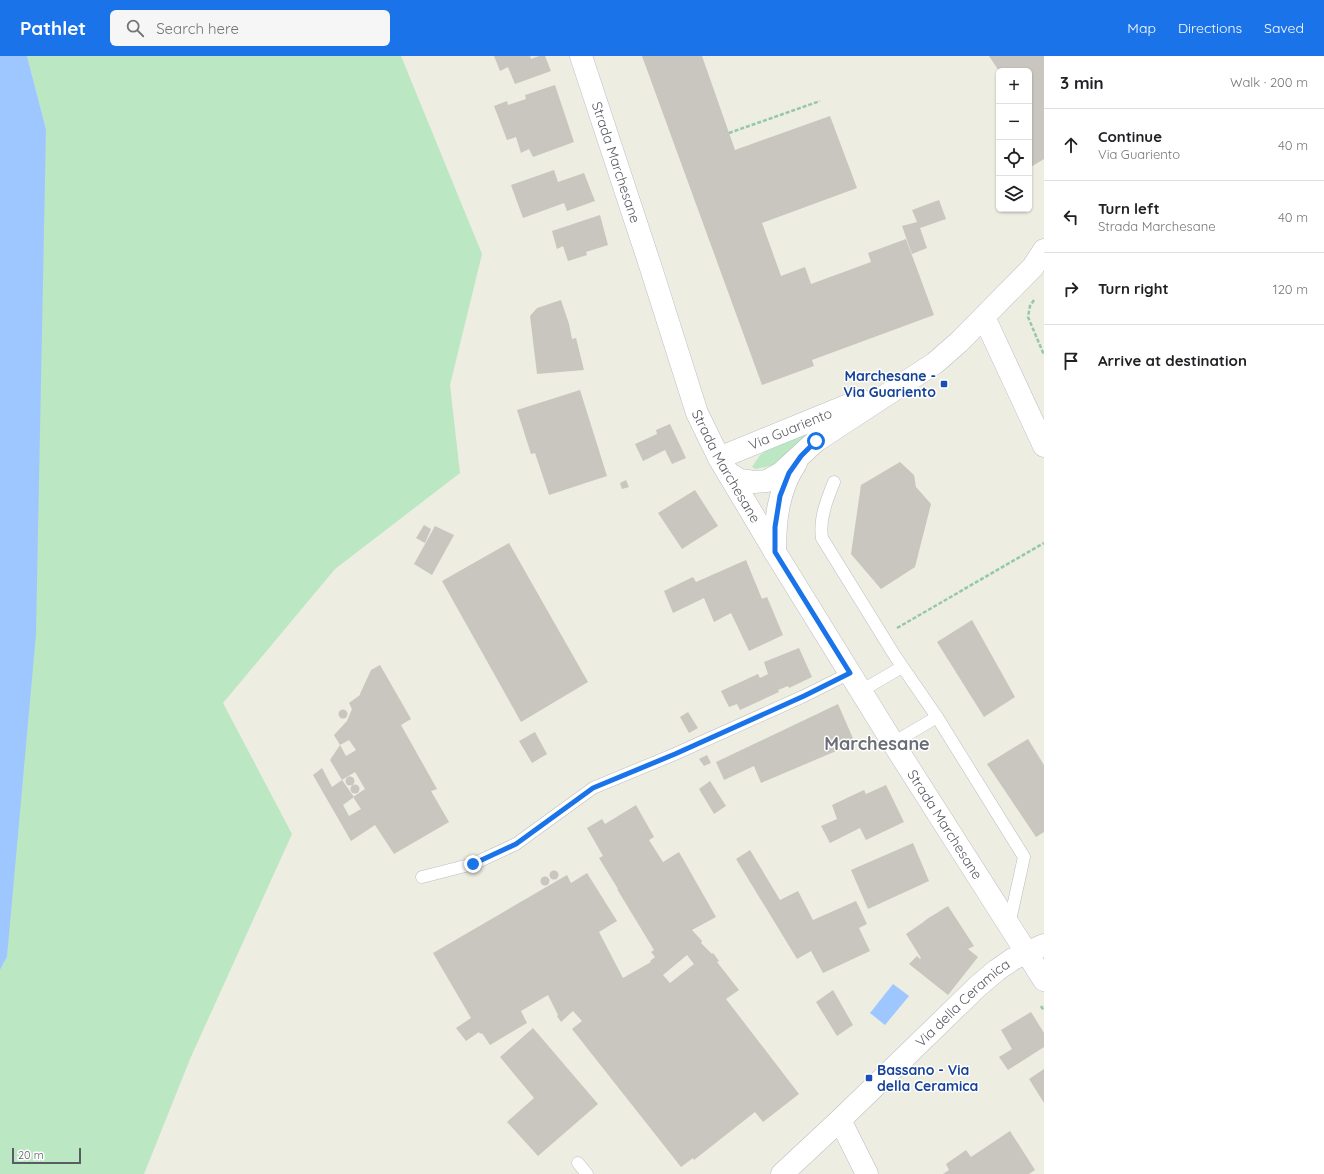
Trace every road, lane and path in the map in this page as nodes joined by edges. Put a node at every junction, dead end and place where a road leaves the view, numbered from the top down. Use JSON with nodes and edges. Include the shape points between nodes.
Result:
{"nodes":[{"id":1,"x":581,"y":56,"type":"edge"},
{"id":2,"x":820,"y":101,"type":"dead end"},
{"id":3,"x":729,"y":133,"type":"dead end"},
{"id":4,"x":1044,"y":250,"type":"edge"},
{"id":5,"x":1035,"y":300,"type":"dead end"},
{"id":6,"x":984,"y":316,"type":"junction"},
{"id":7,"x":1044,"y":355,"type":"edge"},
{"id":8,"x":907,"y":382,"type":"junction"},
{"id":9,"x":1044,"y":446,"type":"edge"},
{"id":10,"x":801,"y":456,"type":"junction"},
{"id":11,"x":724,"y":465,"type":"junction"},
{"id":12,"x":834,"y":482,"type":"dead end"},
{"id":13,"x":1044,"y":543,"type":"edge"},
{"id":14,"x":775,"y":552,"type":"junction"},
{"id":15,"x":896,"y":628,"type":"dead end"},
{"id":16,"x":902,"y":666,"type":"junction"},
{"id":17,"x":856,"y":682,"type":"junction"},
{"id":18,"x":937,"y":717,"type":"junction"},
{"id":19,"x":893,"y":743,"type":"junction"},
{"id":20,"x":422,"y":877,"type":"dead end"},
{"id":21,"x":1008,"y":925,"type":"junction"},
{"id":22,"x":1035,"y":949,"type":"edge"},
{"id":23,"x":1044,"y":980,"type":"edge"},
{"id":24,"x":1041,"y":1006,"type":"dead end"},
{"id":25,"x":1044,"y":1011,"type":"edge"},
{"id":26,"x":840,"y":1120,"type":"junction"},
{"id":27,"x":578,"y":1163,"type":"dead end"},
{"id":28,"x":587,"y":1174,"type":"edge"},
{"id":29,"x":782,"y":1174,"type":"edge"},
{"id":30,"x":867,"y":1174,"type":"edge"}],
"edges":[{"from":1,"to":11,"type":"street","name":"Strada Marchesane","via":[[697,413]]},
{"from":2,"to":3,"type":"path"},
{"from":4,"to":6,"type":"street","name":"Via Guariento","via":[[1033,267]]},
{"from":5,"to":7,"type":"path","via":[[1030,306],[1028,317]]},
{"from":6,"to":8,"type":"street","name":"Via Guariento","via":[[935,363]]},
{"from":6,"to":9,"type":"street"},
{"from":8,"to":10,"type":"street","name":"Via Guariento","via":[[816,441]]},
{"from":8,"to":11,"type":"street","name":"Via Guariento"},
{"from":10,"to":11,"type":"street","name":"Via Guariento","via":[[767,481],[740,480]]},
{"from":10,"to":14,"type":"street","name":"Via Guariento","via":[[789,473],[780,496],[775,527]]},
{"from":11,"to":14,"type":"street","name":"Strada Marchesane"},
{"from":12,"to":16,"type":"lane","via":[[826,500],[822,538]]},
{"from":13,"to":15,"type":"path"},
{"from":14,"to":17,"type":"street","name":"Strada Marchesane"},
{"from":16,"to":17,"type":"lane"},
{"from":16,"to":18,"type":"lane"},
{"from":17,"to":19,"type":"street","name":"Strada Marchesane"},
{"from":17,"to":20,"type":"lane","via":[[804,696],[593,788],[516,844],[473,864]]},
{"from":18,"to":19,"type":"lane"},
{"from":18,"to":21,"type":"lane","via":[[1024,857]]},
{"from":19,"to":21,"type":"street","name":"Strada Marchesane"},
{"from":21,"to":22,"type":"street","name":"Strada Marchesane"},
{"from":22,"to":23,"type":"street","name":"Strada Marchesane"},
{"from":22,"to":26,"type":"street","name":"Via della Ceramica","via":[[1013,959],[977,987]]},
{"from":24,"to":25,"type":"path"},
{"from":26,"to":29,"type":"street","name":"Via della Ceramica"},
{"from":26,"to":30,"type":"street"},
{"from":27,"to":28,"type":"lane"}]}
